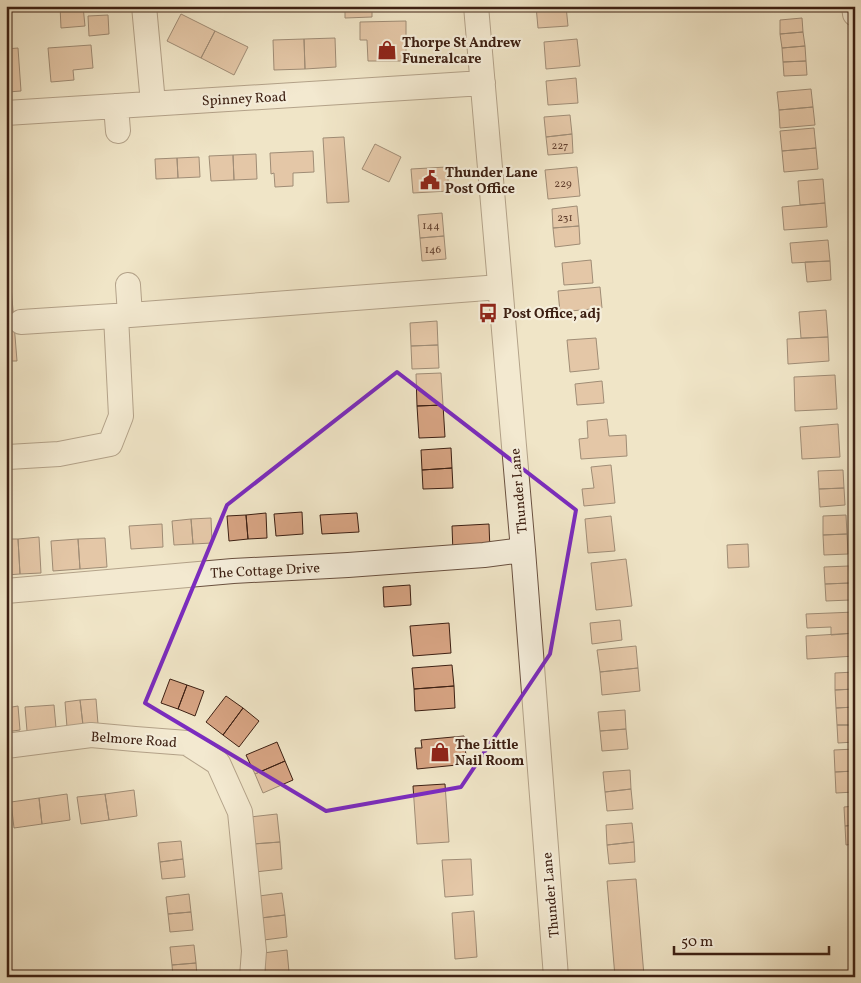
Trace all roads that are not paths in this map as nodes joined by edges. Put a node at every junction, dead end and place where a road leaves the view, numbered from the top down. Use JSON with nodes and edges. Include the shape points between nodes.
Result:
{"nodes":[{"id":1,"x":144,"y":6,"type":"edge"},
{"id":2,"x":476,"y":6,"type":"edge"},
{"id":3,"x":854,"y":6,"type":"edge"},
{"id":4,"x":855,"y":14,"type":"edge"},
{"id":5,"x":482,"y":83,"type":"junction"},
{"id":6,"x":153,"y":103,"type":"junction"},
{"id":7,"x":116,"y":106,"type":"junction"},
{"id":8,"x":6,"y":113,"type":"edge"},
{"id":9,"x":118,"y":131,"type":"dead end"},
{"id":10,"x":128,"y":285,"type":"dead end"},
{"id":11,"x":500,"y":287,"type":"junction"},
{"id":12,"x":123,"y":316,"type":"junction"},
{"id":13,"x":21,"y":322,"type":"dead end"},
{"id":14,"x":6,"y":456,"type":"edge"},
{"id":15,"x":523,"y":550,"type":"junction"},
{"id":16,"x":6,"y":591,"type":"edge"},
{"id":17,"x":6,"y":746,"type":"edge"},
{"id":18,"x":252,"y":977,"type":"edge"},
{"id":19,"x":556,"y":977,"type":"edge"}],
"edges":[{"from":1,"to":6,"type":"street"},
{"from":2,"to":5,"type":"street","name":"Thunder Lane"},
{"from":3,"to":4,"type":"street"},
{"from":5,"to":6,"type":"street","name":"Spinney Road"},
{"from":5,"to":11,"type":"street","name":"Thunder Lane"},
{"from":6,"to":7,"type":"street","name":"Spinney Road"},
{"from":7,"to":8,"type":"street","name":"Spinney Road"},
{"from":7,"to":9,"type":"street"},
{"from":10,"to":12,"type":"street"},
{"from":11,"to":12,"type":"street"},
{"from":11,"to":15,"type":"street","name":"Thunder Lane"},
{"from":12,"to":13,"type":"street"},
{"from":12,"to":14,"type":"street","via":[[120,416],[110,444],[59,454]]},
{"from":15,"to":16,"type":"street","name":"The Cottage Drive"},
{"from":15,"to":19,"type":"street","name":"Thunder Lane"},
{"from":17,"to":18,"type":"street","name":"Belmore Road","via":[[91,735],[109,736],[187,743],[218,763],[240,812],[254,951]]}]}
